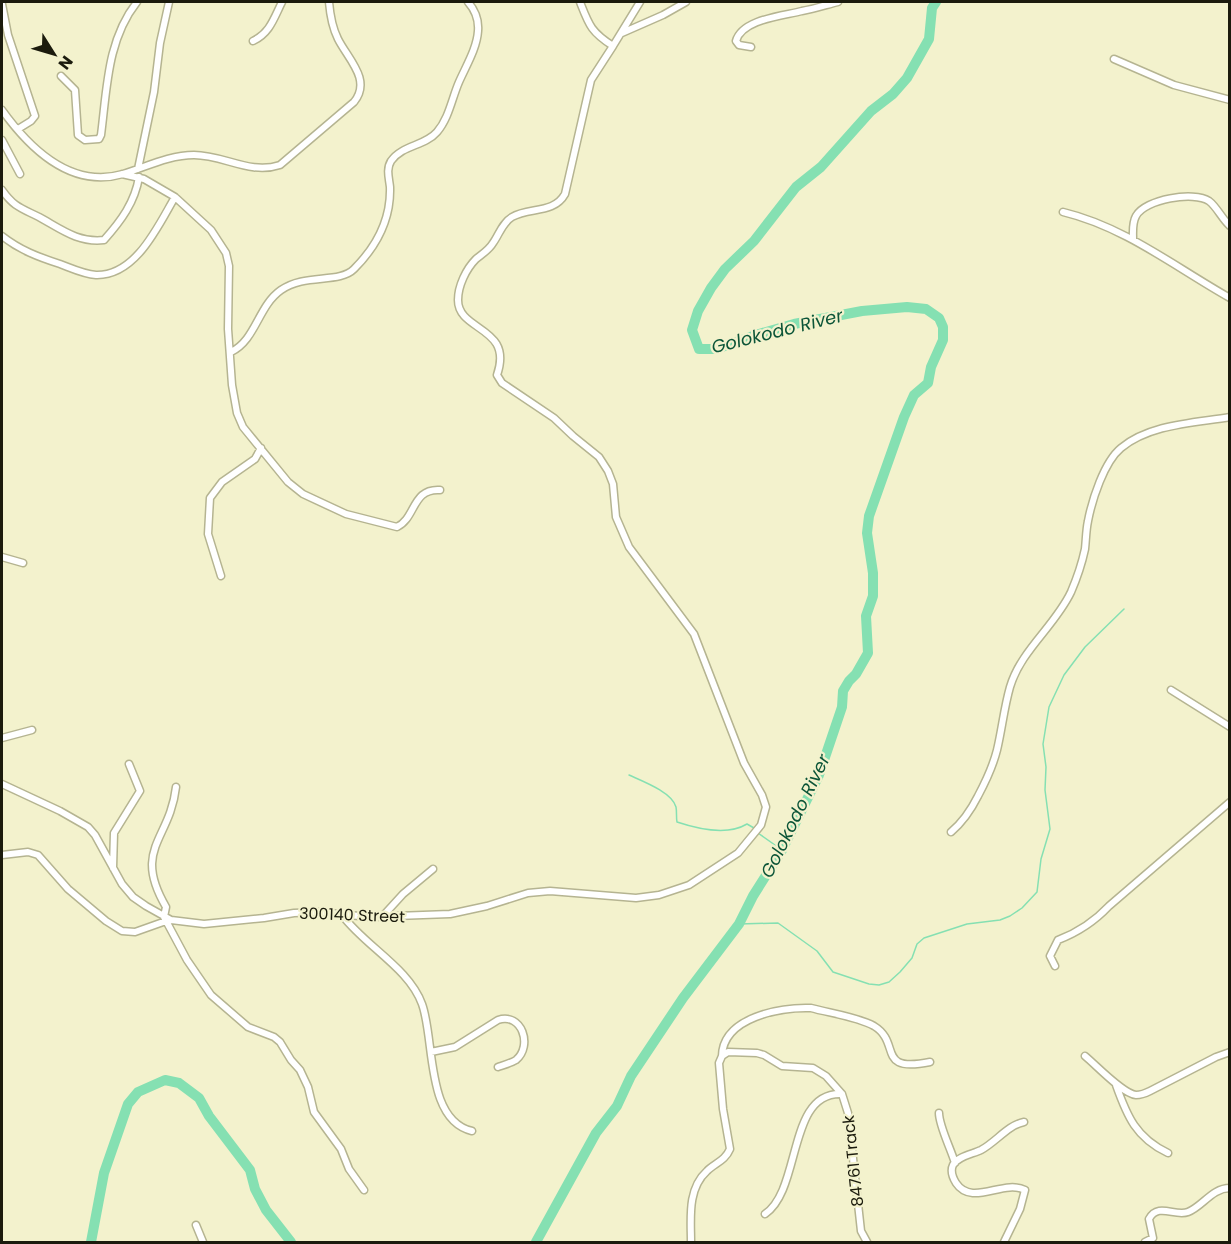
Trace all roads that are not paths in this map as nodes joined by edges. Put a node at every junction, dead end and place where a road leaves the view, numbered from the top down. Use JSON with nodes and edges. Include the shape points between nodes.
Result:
{"nodes":[{"id":1,"x":137,"y":2,"type":"edge"},
{"id":2,"x":169,"y":2,"type":"edge"},
{"id":3,"x":282,"y":2,"type":"edge"},
{"id":4,"x":329,"y":2,"type":"edge"},
{"id":5,"x":468,"y":2,"type":"edge"},
{"id":6,"x":580,"y":2,"type":"edge"},
{"id":7,"x":640,"y":2,"type":"edge"},
{"id":8,"x":686,"y":2,"type":"edge"},
{"id":9,"x":838,"y":2,"type":"edge"},
{"id":10,"x":2,"y":4,"type":"edge"},
{"id":11,"x":622,"y":33,"type":"junction"},
{"id":12,"x":253,"y":41,"type":"dead end"},
{"id":13,"x":613,"y":46,"type":"junction"},
{"id":14,"x":751,"y":46,"type":"dead end"},
{"id":15,"x":1114,"y":59,"type":"dead end"},
{"id":16,"x":61,"y":75,"type":"dead end"},
{"id":17,"x":1230,"y":100,"type":"edge"},
{"id":18,"x":2,"y":110,"type":"edge"},
{"id":19,"x":18,"y":129,"type":"junction"},
{"id":20,"x":2,"y":140,"type":"edge"},
{"id":21,"x":138,"y":169,"type":"junction"},
{"id":22,"x":20,"y":174,"type":"dead end"},
{"id":23,"x":122,"y":174,"type":"junction"},
{"id":24,"x":139,"y":177,"type":"junction"},
{"id":25,"x":2,"y":190,"type":"edge"},
{"id":26,"x":175,"y":197,"type":"junction"},
{"id":27,"x":1063,"y":212,"type":"dead end"},
{"id":28,"x":1230,"y":226,"type":"edge"},
{"id":29,"x":2,"y":236,"type":"edge"},
{"id":30,"x":1133,"y":239,"type":"junction"},
{"id":31,"x":1230,"y":298,"type":"edge"},
{"id":32,"x":231,"y":352,"type":"junction"},
{"id":33,"x":1230,"y":417,"type":"edge"},
{"id":34,"x":261,"y":448,"type":"junction"},
{"id":35,"x":440,"y":490,"type":"dead end"},
{"id":36,"x":2,"y":557,"type":"edge"},
{"id":37,"x":23,"y":563,"type":"dead end"},
{"id":38,"x":221,"y":576,"type":"dead end"},
{"id":39,"x":1171,"y":690,"type":"dead end"},
{"id":40,"x":1230,"y":726,"type":"edge"},
{"id":41,"x":32,"y":730,"type":"dead end"},
{"id":42,"x":2,"y":738,"type":"edge"},
{"id":43,"x":129,"y":764,"type":"dead end"},
{"id":44,"x":2,"y":784,"type":"edge"},
{"id":45,"x":176,"y":787,"type":"dead end"},
{"id":46,"x":1230,"y":802,"type":"edge"},
{"id":47,"x":951,"y":832,"type":"dead end"},
{"id":48,"x":2,"y":855,"type":"edge"},
{"id":49,"x":113,"y":869,"type":"junction"},
{"id":50,"x":433,"y":869,"type":"dead end"},
{"id":51,"x":342,"y":915,"type":"junction"},
{"id":52,"x":382,"y":917,"type":"junction"},
{"id":53,"x":165,"y":919,"type":"junction"},
{"id":54,"x":1055,"y":966,"type":"dead end"},
{"id":55,"x":431,"y":1052,"type":"junction"},
{"id":56,"x":1230,"y":1052,"type":"edge"},
{"id":57,"x":722,"y":1056,"type":"junction"},
{"id":58,"x":1085,"y":1056,"type":"dead end"},
{"id":59,"x":930,"y":1062,"type":"dead end"},
{"id":60,"x":498,"y":1067,"type":"dead end"},
{"id":61,"x":1115,"y":1081,"type":"junction"},
{"id":62,"x":842,"y":1094,"type":"junction"},
{"id":63,"x":939,"y":1113,"type":"dead end"},
{"id":64,"x":1024,"y":1122,"type":"dead end"},
{"id":65,"x":472,"y":1131,"type":"dead end"},
{"id":66,"x":1168,"y":1153,"type":"dead end"},
{"id":67,"x":955,"y":1163,"type":"junction"},
{"id":68,"x":1230,"y":1188,"type":"edge"},
{"id":69,"x":364,"y":1190,"type":"dead end"},
{"id":70,"x":765,"y":1214,"type":"dead end"},
{"id":71,"x":196,"y":1225,"type":"dead end"},
{"id":72,"x":203,"y":1242,"type":"edge"},
{"id":73,"x":691,"y":1242,"type":"edge"},
{"id":74,"x":867,"y":1242,"type":"edge"},
{"id":75,"x":1004,"y":1242,"type":"edge"},
{"id":76,"x":1145,"y":1242,"type":"edge"}],
"edges":[{"from":1,"to":16,"type":"street","via":[[112,52],[99,139],[85,140],[78,135],[75,90]]},
{"from":2,"to":21,"type":"street"},
{"from":3,"to":12,"type":"street","via":[[267,32]]},
{"from":4,"to":21,"type":"street","via":[[336,36],[360,78],[358,97],[349,107],[288,160],[273,167],[256,168],[191,155]]},
{"from":5,"to":32,"type":"street","via":[[478,21],[472,54],[438,131],[398,153],[390,163],[389,197],[376,243],[347,274],[299,281],[274,295],[245,343]]},
{"from":6,"to":13,"type":"street","via":[[592,31]]},
{"from":7,"to":11,"type":"street"},
{"from":8,"to":11,"type":"street"},
{"from":9,"to":14,"type":"street","via":[[778,15],[744,29],[736,41]]},
{"from":10,"to":19,"type":"street","via":[[8,35],[35,116]]},
{"from":11,"to":13,"type":"street"},
{"from":13,"to":52,"type":"street","name":"300140 Street","via":[[591,80],[562,200],[507,221],[493,244],[466,272],[458,302],[464,316],[495,341],[501,358],[497,375],[502,383],[554,418],[604,463],[615,491],[616,517],[629,547],[694,634],[744,763],[766,807],[761,825],[738,852],[689,885],[659,895],[630,898],[538,892],[460,913]]},
{"from":15,"to":17,"type":"street","via":[[1174,85]]},
{"from":18,"to":19,"type":"street"},
{"from":19,"to":23,"type":"street","via":[[43,155],[71,172],[93,177]]},
{"from":20,"to":22,"type":"street"},
{"from":21,"to":23,"type":"street"},
{"from":23,"to":24,"type":"street"},
{"from":24,"to":25,"type":"street","via":[[137,193],[120,223],[104,240],[68,234],[19,209]]},
{"from":24,"to":26,"type":"street"},
{"from":26,"to":29,"type":"street","via":[[142,249],[123,267],[105,274],[87,274],[30,254]]},
{"from":26,"to":32,"type":"street","via":[[216,235],[226,253]]},
{"from":27,"to":30,"type":"street"},
{"from":28,"to":30,"type":"street","via":[[1204,199],[1165,198],[1140,210],[1133,224]]},
{"from":30,"to":31,"type":"street"},
{"from":32,"to":34,"type":"street","via":[[237,413]]},
{"from":33,"to":47,"type":"street","via":[[1159,429],[1114,455],[1091,508],[1083,560],[1068,598],[1014,677],[993,765],[971,811]]},
{"from":34,"to":35,"type":"street","via":[[303,494],[382,525],[400,526],[424,493]]},
{"from":34,"to":38,"type":"street","via":[[255,459],[222,482],[210,498],[208,534]]},
{"from":36,"to":37,"type":"street"},
{"from":39,"to":40,"type":"street"},
{"from":41,"to":42,"type":"street"},
{"from":43,"to":49,"type":"street","via":[[140,791],[114,833]]},
{"from":44,"to":49,"type":"street","name":"300140 Street","via":[[88,827]]},
{"from":45,"to":53,"type":"street","via":[[152,852],[153,878],[166,907]]},
{"from":46,"to":54,"type":"street","via":[[1094,922],[1058,940],[1050,956]]},
{"from":48,"to":53,"type":"street","via":[[38,855],[68,889],[122,931],[135,932]]},
{"from":49,"to":53,"type":"street","name":"300140 Street","via":[[133,897]]},
{"from":50,"to":52,"type":"street"},
{"from":51,"to":52,"type":"street","name":"300140 Street"},
{"from":51,"to":53,"type":"street","name":"300140 Street","via":[[294,913],[204,924]]},
{"from":51,"to":55,"type":"street","via":[[418,994]]},
{"from":53,"to":69,"type":"street","via":[[211,995],[248,1028],[280,1042],[303,1074],[314,1112]]},
{"from":55,"to":60,"type":"street","via":[[455,1047],[498,1020],[517,1022],[522,1028],[524,1046],[515,1061]]},
{"from":55,"to":65,"type":"street","via":[[442,1103],[458,1126]]},
{"from":56,"to":61,"type":"street","via":[[1146,1093],[1128,1093]]},
{"from":57,"to":59,"type":"street","via":[[727,1038],[747,1021],[778,1009],[802,1008],[874,1026],[901,1064]]},
{"from":57,"to":62,"type":"street","name":"84761 Track","via":[[728,1052],[757,1053],[782,1066],[813,1068]]},
{"from":57,"to":73,"type":"street","via":[[719,1063],[730,1149],[724,1159],[702,1176],[695,1189]]},
{"from":58,"to":61,"type":"street"},
{"from":61,"to":66,"type":"street","via":[[1133,1126]]},
{"from":62,"to":70,"type":"street","via":[[823,1099],[807,1113],[785,1185],[775,1206]]},
{"from":62,"to":74,"type":"street","name":"84761 Track","via":[[848,1113],[861,1231]]},
{"from":63,"to":67,"type":"street"},
{"from":64,"to":67,"type":"street"},
{"from":67,"to":75,"type":"street","via":[[952,1170],[962,1190],[986,1192],[1008,1186],[1025,1190]]},
{"from":68,"to":76,"type":"street","via":[[1208,1196],[1186,1213],[1155,1212],[1149,1219],[1153,1238]]},
{"from":71,"to":72,"type":"street"}]}
